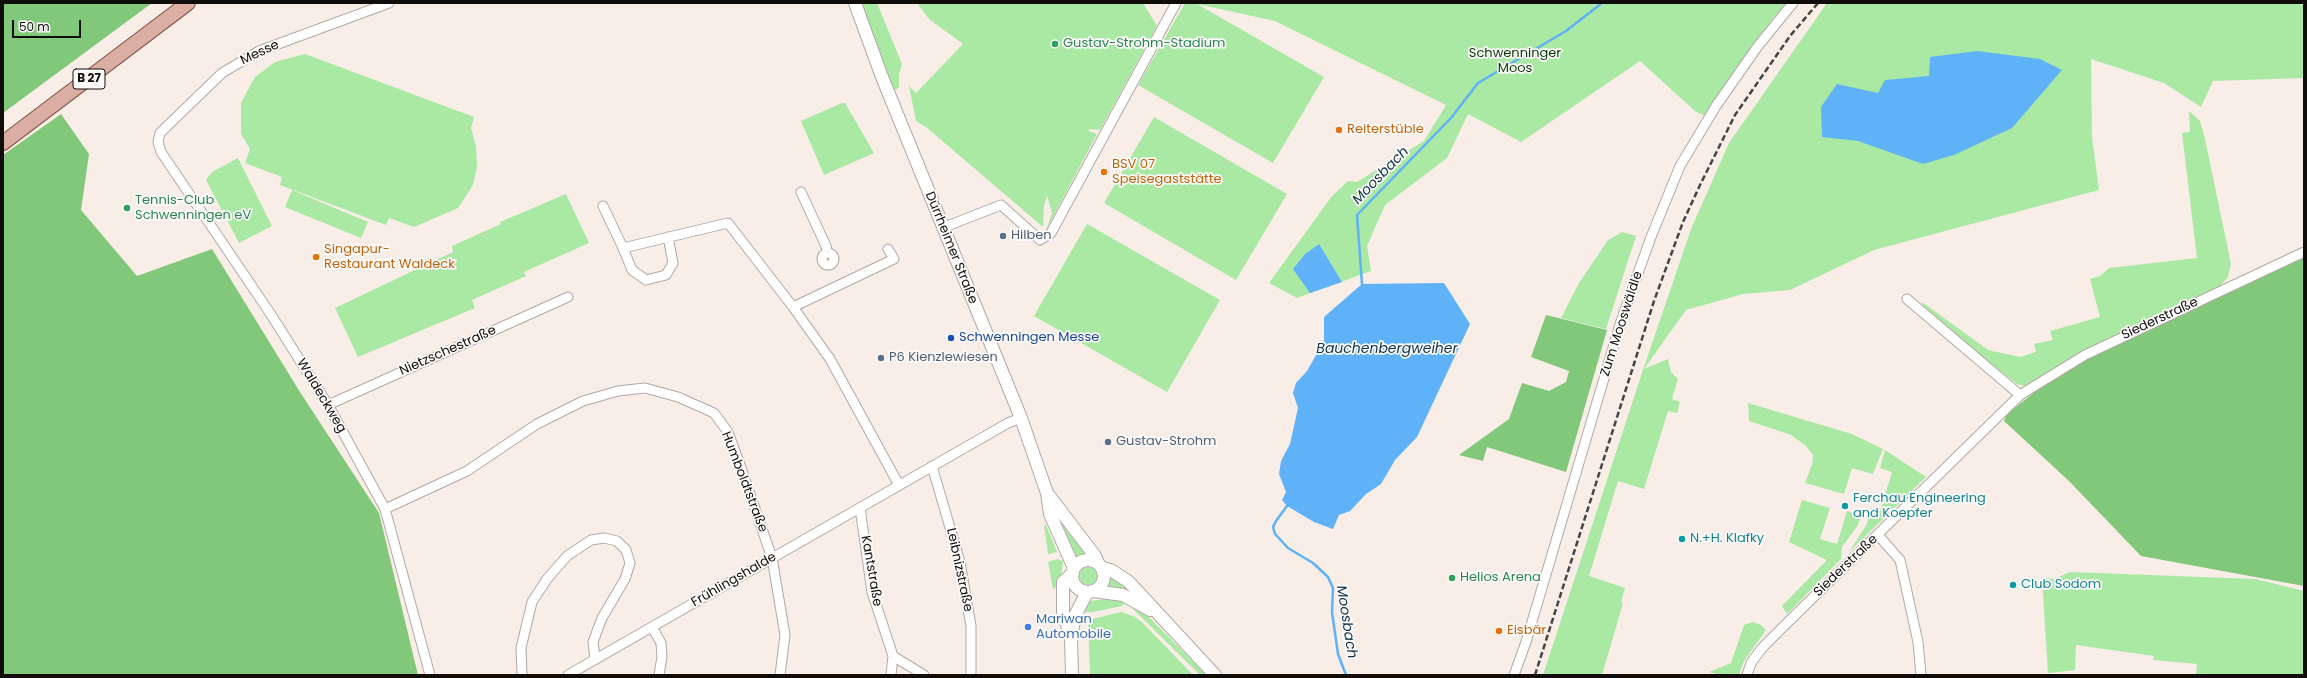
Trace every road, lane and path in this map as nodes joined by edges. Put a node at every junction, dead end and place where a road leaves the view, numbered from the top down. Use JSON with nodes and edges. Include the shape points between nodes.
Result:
{"nodes":[{"id":1,"x":188,"y":3,"type":"edge"},
{"id":2,"x":389,"y":3,"type":"edge"},
{"id":3,"x":855,"y":3,"type":"edge"},
{"id":4,"x":1176,"y":3,"type":"edge"},
{"id":5,"x":1793,"y":3,"type":"edge"},
{"id":6,"x":158,"y":142,"type":"joint"},
{"id":7,"x":3,"y":143,"type":"edge"},
{"id":8,"x":801,"y":192,"type":"dead end"},
{"id":9,"x":603,"y":206,"type":"dead end"},
{"id":10,"x":942,"y":228,"type":"junction"},
{"id":11,"x":668,"y":237,"type":"junction"},
{"id":12,"x":623,"y":248,"type":"junction"},
{"id":13,"x":888,"y":249,"type":"dead end"},
{"id":14,"x":827,"y":252,"type":"dead end"},
{"id":15,"x":2304,"y":252,"type":"edge"},
{"id":16,"x":568,"y":297,"type":"dead end"},
{"id":17,"x":1907,"y":299,"type":"dead end"},
{"id":18,"x":793,"y":308,"type":"junction"},
{"id":19,"x":2020,"y":395,"type":"junction"},
{"id":20,"x":328,"y":405,"type":"junction"},
{"id":21,"x":1021,"y":418,"type":"junction"},
{"id":22,"x":932,"y":466,"type":"junction"},
{"id":23,"x":900,"y":485,"type":"junction"},
{"id":24,"x":1047,"y":494,"type":"junction"},
{"id":25,"x":860,"y":508,"type":"junction"},
{"id":26,"x":385,"y":510,"type":"junction"},
{"id":27,"x":1878,"y":535,"type":"junction"},
{"id":28,"x":772,"y":558,"type":"junction"},
{"id":29,"x":1100,"y":566,"type":"junction"},
{"id":30,"x":1074,"y":570,"type":"junction"},
{"id":31,"x":1090,"y":592,"type":"junction"},
{"id":32,"x":1156,"y":614,"type":"junction"},
{"id":33,"x":652,"y":627,"type":"junction"},
{"id":34,"x":1071,"y":638,"type":"junction"},
{"id":35,"x":894,"y":656,"type":"junction"},
{"id":36,"x":595,"y":660,"type":"junction"},
{"id":37,"x":430,"y":675,"type":"edge"},
{"id":38,"x":522,"y":675,"type":"edge"},
{"id":39,"x":568,"y":675,"type":"edge"},
{"id":40,"x":659,"y":675,"type":"edge"},
{"id":41,"x":780,"y":675,"type":"edge"},
{"id":42,"x":891,"y":675,"type":"edge"},
{"id":43,"x":924,"y":675,"type":"edge"},
{"id":44,"x":971,"y":675,"type":"edge"},
{"id":45,"x":1072,"y":675,"type":"edge"},
{"id":46,"x":1215,"y":675,"type":"edge"},
{"id":47,"x":1514,"y":675,"type":"edge"},
{"id":48,"x":1747,"y":675,"type":"edge"},
{"id":49,"x":1921,"y":675,"type":"edge"}],
"edges":[{"from":1,"to":7,"type":"main road","number":"B 27"},
{"from":2,"to":6,"type":"street","name":"Messe","via":[[252,54],[222,73],[160,133]]},
{"from":3,"to":10,"type":"main road","name":"Dürrheimer Straße"},
{"from":4,"to":10,"type":"street","via":[[1051,233],[1040,240],[1001,205]]},
{"from":5,"to":47,"type":"street","name":"Zum Mooswäldle","via":[[1758,46],[1716,106],[1680,166],[1651,237],[1622,321]]},
{"from":6,"to":20,"type":"street","name":"Waldeckweg","via":[[161,152]]},
{"from":8,"to":14,"type":"street"},
{"from":9,"to":12,"type":"street"},
{"from":10,"to":21,"type":"main road","name":"Dürrheimer Straße"},
{"from":11,"to":12,"type":"street"},
{"from":11,"to":12,"type":"street","via":[[673,263],[666,275],[646,280],[632,270]]},
{"from":11,"to":18,"type":"street","via":[[728,223]]},
{"from":13,"to":18,"type":"street","via":[[894,259]]},
{"from":15,"to":19,"type":"street","name":"Siederstraße","via":[[2085,355]]},
{"from":16,"to":20,"type":"street","name":"Nietzschestraße"},
{"from":17,"to":19,"type":"street"},
{"from":18,"to":23,"type":"street","via":[[830,360]]},
{"from":19,"to":27,"type":"street","name":"Siederstraße"},
{"from":20,"to":26,"type":"street","name":"Waldeckweg"},
{"from":21,"to":22,"type":"street","name":"Frühlingshalde"},
{"from":21,"to":24,"type":"main road","name":"Dürrheimer Straße"},
{"from":22,"to":23,"type":"street","name":"Frühlingshalde"},
{"from":22,"to":44,"type":"street","name":"Leibnizstraße","via":[[960,562],[971,626]]},
{"from":23,"to":25,"type":"street","name":"Frühlingshalde"},
{"from":24,"to":29,"type":"main road","name":"Dürrheimer Straße"},
{"from":24,"to":30,"type":"main road","name":"Dürrheimer Straße","via":[[1050,514]]},
{"from":25,"to":28,"type":"street","name":"Frühlingshalde"},
{"from":25,"to":35,"type":"street","name":"Kantstraße","via":[[872,592]]},
{"from":26,"to":28,"type":"street","name":"Humboldtstraße","via":[[466,471],[537,424],[583,401],[618,391],[646,388],[678,397],[714,413],[728,432]]},
{"from":26,"to":37,"type":"street","name":"Waldeckweg"},
{"from":27,"to":48,"type":"street","name":"Siederstraße","via":[[1762,648],[1751,663]]},
{"from":27,"to":49,"type":"street","via":[[1900,560],[1918,642]]},
{"from":28,"to":33,"type":"street","name":"Frühlingshalde"},
{"from":28,"to":41,"type":"street","name":"Humboldtstraße","via":[[785,635]]},
{"from":29,"to":30,"type":"main road","via":[[1086,560]]},
{"from":29,"to":31,"type":"main road","via":[[1103,582]]},
{"from":29,"to":32,"type":"main road","via":[[1126,579]]},
{"from":30,"to":31,"type":"main road","via":[[1075,585]]},
{"from":30,"to":34,"type":"main road","via":[[1064,582],[1063,592],[1063,612]]},
{"from":31,"to":32,"type":"main road","via":[[1123,596]]},
{"from":31,"to":34,"type":"main road","via":[[1075,616]]},
{"from":32,"to":46,"type":"main road"},
{"from":33,"to":36,"type":"street","name":"Frühlingshalde"},
{"from":33,"to":40,"type":"street","via":[[661,643]]},
{"from":34,"to":45,"type":"main road"},
{"from":35,"to":42,"type":"street","name":"Kantstraße"},
{"from":35,"to":43,"type":"street"},
{"from":36,"to":38,"type":"street","via":[[593,642],[602,618],[625,579],[630,564],[626,550],[617,541],[604,538],[591,540],[567,556],[532,602],[521,648]]},
{"from":36,"to":39,"type":"street","name":"Frühlingshalde"}]}
